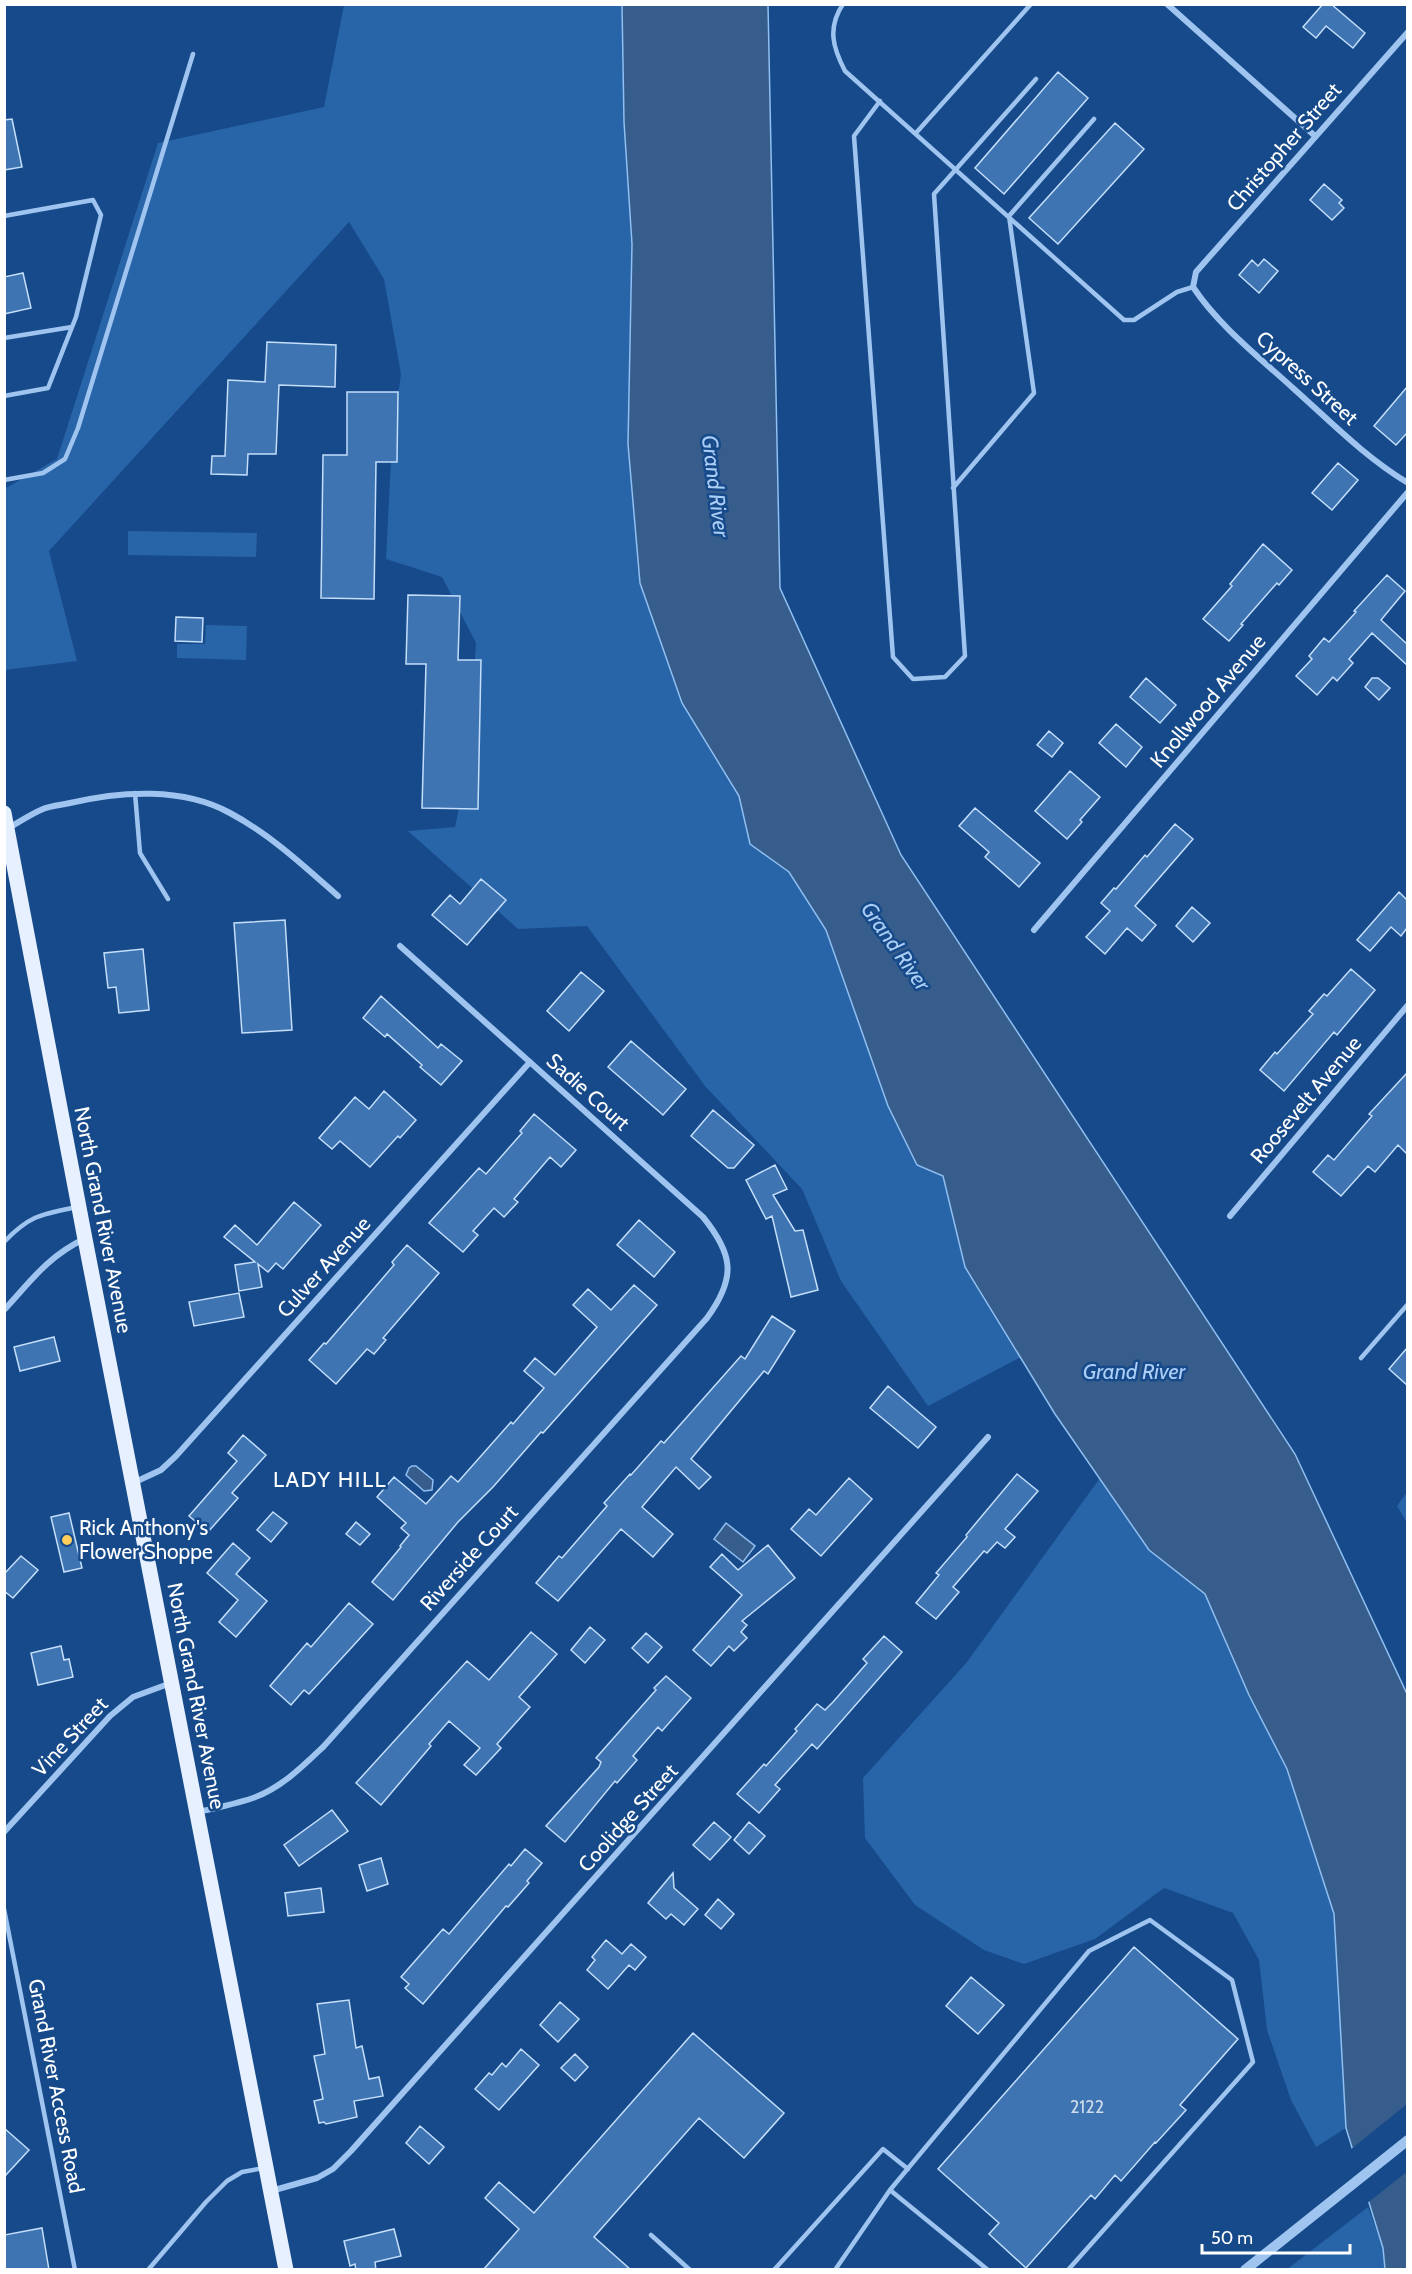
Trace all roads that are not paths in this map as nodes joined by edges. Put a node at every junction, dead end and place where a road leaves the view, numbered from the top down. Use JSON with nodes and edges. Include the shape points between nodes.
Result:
{"nodes":[{"id":1,"x":843,"y":4,"type":"edge"},
{"id":2,"x":1031,"y":4,"type":"edge"},
{"id":3,"x":1167,"y":4,"type":"edge"},
{"id":4,"x":1407,"y":32,"type":"edge"},
{"id":5,"x":194,"y":54,"type":"dead end"},
{"id":6,"x":1036,"y":80,"type":"dead end"},
{"id":7,"x":879,"y":101,"type":"junction"},
{"id":8,"x":1094,"y":119,"type":"dead end"},
{"id":9,"x":916,"y":133,"type":"junction"},
{"id":10,"x":1315,"y":136,"type":"junction"},
{"id":11,"x":956,"y":168,"type":"junction"},
{"id":12,"x":4,"y":216,"type":"edge"},
{"id":13,"x":1010,"y":216,"type":"junction"},
{"id":14,"x":1193,"y":287,"type":"junction"},
{"id":15,"x":72,"y":327,"type":"junction"},
{"id":16,"x":4,"y":338,"type":"edge"},
{"id":17,"x":4,"y":396,"type":"edge"},
{"id":18,"x":4,"y":480,"type":"edge"},
{"id":19,"x":1407,"y":483,"type":"edge"},
{"id":20,"x":953,"y":488,"type":"junction"},
{"id":21,"x":1407,"y":492,"type":"edge"},
{"id":22,"x":135,"y":793,"type":"junction"},
{"id":23,"x":4,"y":813,"type":"edge"},
{"id":24,"x":6,"y":830,"type":"edge"},
{"id":25,"x":338,"y":896,"type":"dead end"},
{"id":26,"x":168,"y":899,"type":"dead end"},
{"id":27,"x":1034,"y":930,"type":"dead end"},
{"id":28,"x":400,"y":946,"type":"dead end"},
{"id":29,"x":1407,"y":1005,"type":"edge"},
{"id":30,"x":530,"y":1062,"type":"junction"},
{"id":31,"x":79,"y":1206,"type":"junction"},
{"id":32,"x":1230,"y":1216,"type":"dead end"},
{"id":33,"x":85,"y":1239,"type":"junction"},
{"id":34,"x":4,"y":1242,"type":"edge"},
{"id":35,"x":727,"y":1278,"type":"joint"},
{"id":36,"x":1407,"y":1304,"type":"edge"},
{"id":37,"x":4,"y":1310,"type":"edge"},
{"id":38,"x":1361,"y":1358,"type":"dead end"},
{"id":39,"x":988,"y":1437,"type":"dead end"},
{"id":40,"x":133,"y":1483,"type":"junction"},
{"id":41,"x":172,"y":1683,"type":"junction"},
{"id":42,"x":198,"y":1812,"type":"junction"},
{"id":43,"x":4,"y":1832,"type":"edge"},
{"id":44,"x":4,"y":1909,"type":"edge"},
{"id":45,"x":1407,"y":2140,"type":"edge"},
{"id":46,"x":267,"y":2167,"type":"junction"},
{"id":47,"x":908,"y":2169,"type":"junction"},
{"id":48,"x":890,"y":2190,"type":"junction"},
{"id":49,"x":271,"y":2191,"type":"junction"},
{"id":50,"x":651,"y":2235,"type":"dead end"},
{"id":51,"x":75,"y":2270,"type":"edge"},
{"id":52,"x":148,"y":2270,"type":"edge"},
{"id":53,"x":286,"y":2270,"type":"edge"},
{"id":54,"x":690,"y":2270,"type":"edge"},
{"id":55,"x":774,"y":2270,"type":"edge"},
{"id":56,"x":835,"y":2270,"type":"edge"},
{"id":57,"x":988,"y":2270,"type":"edge"},
{"id":58,"x":1068,"y":2270,"type":"edge"},
{"id":59,"x":1245,"y":2270,"type":"edge"}],
"edges":[{"from":1,"to":7,"type":"lane","via":[[833,27],[837,56],[846,71]]},
{"from":2,"to":9,"type":"lane"},
{"from":3,"to":10,"type":"street"},
{"from":4,"to":10,"type":"street","name":"Christopher Street"},
{"from":5,"to":18,"type":"lane","via":[[65,459],[43,472]]},
{"from":6,"to":11,"type":"lane"},
{"from":7,"to":9,"type":"lane"},
{"from":7,"to":20,"type":"lane","via":[[854,136],[893,657],[914,679],[945,677],[964,656]]},
{"from":8,"to":13,"type":"lane"},
{"from":9,"to":11,"type":"lane"},
{"from":10,"to":14,"type":"street","name":"Christopher Street","via":[[1196,272]]},
{"from":11,"to":13,"type":"lane"},
{"from":11,"to":20,"type":"lane","via":[[934,194]]},
{"from":12,"to":15,"type":"lane","via":[[93,200],[101,215]]},
{"from":13,"to":14,"type":"lane","via":[[1124,320],[1134,320],[1177,292]]},
{"from":13,"to":20,"type":"lane","via":[[1034,393]]},
{"from":14,"to":19,"type":"street","name":"Cypress Street","via":[[1244,344],[1381,467]]},
{"from":15,"to":16,"type":"lane"},
{"from":15,"to":17,"type":"lane","via":[[48,388]]},
{"from":21,"to":27,"type":"street","name":"Knollwood Avenue"},
{"from":22,"to":24,"type":"street","via":[[43,809]]},
{"from":22,"to":25,"type":"street","via":[[191,798],[228,811],[280,845]]},
{"from":22,"to":26,"type":"lane","via":[[140,853]]},
{"from":23,"to":24,"type":"main road","name":"North Grand River Avenue"},
{"from":24,"to":31,"type":"main road","name":"North Grand River Avenue"},
{"from":28,"to":30,"type":"street","name":"Sadie Court"},
{"from":29,"to":32,"type":"street","name":"Roosevelt Avenue"},
{"from":30,"to":35,"type":"street","name":"Sadie Court","via":[[703,1217],[727,1255]]},
{"from":30,"to":40,"type":"street","name":"Culver Avenue","via":[[176,1456],[161,1470]]},
{"from":31,"to":33,"type":"main road","name":"North Grand River Avenue"},
{"from":31,"to":34,"type":"lane","via":[[41,1214],[20,1225]]},
{"from":33,"to":37,"type":"street","via":[[49,1260]]},
{"from":33,"to":40,"type":"main road","name":"North Grand River Avenue"},
{"from":35,"to":42,"type":"street","name":"Riverside Court","via":[[719,1302],[707,1318],[324,1746],[281,1783],[254,1798]]},
{"from":36,"to":38,"type":"lane"},
{"from":39,"to":49,"type":"street","name":"Coolidge Street","via":[[351,2151],[317,2178]]},
{"from":40,"to":41,"type":"main road","name":"North Grand River Avenue"},
{"from":41,"to":42,"type":"main road","name":"North Grand River Avenue"},
{"from":41,"to":43,"type":"street","name":"Vine Street","via":[[133,1697],[111,1716]]},
{"from":42,"to":46,"type":"main road","name":"North Grand River Avenue"},
{"from":44,"to":51,"type":"lane","name":"Grand River Access Road"},
{"from":45,"to":59,"type":"street"},
{"from":46,"to":49,"type":"main road","name":"North Grand River Avenue"},
{"from":46,"to":52,"type":"lane","via":[[242,2172],[227,2181]]},
{"from":47,"to":48,"type":"lane"},
{"from":47,"to":55,"type":"lane","via":[[883,2150]]},
{"from":47,"to":58,"type":"lane","via":[[1089,1951],[1150,1920],[1232,1980],[1253,2062]]},
{"from":48,"to":56,"type":"lane"},
{"from":48,"to":57,"type":"lane"},
{"from":49,"to":53,"type":"main road","name":"North Grand River Avenue"},
{"from":50,"to":54,"type":"lane"}]}
